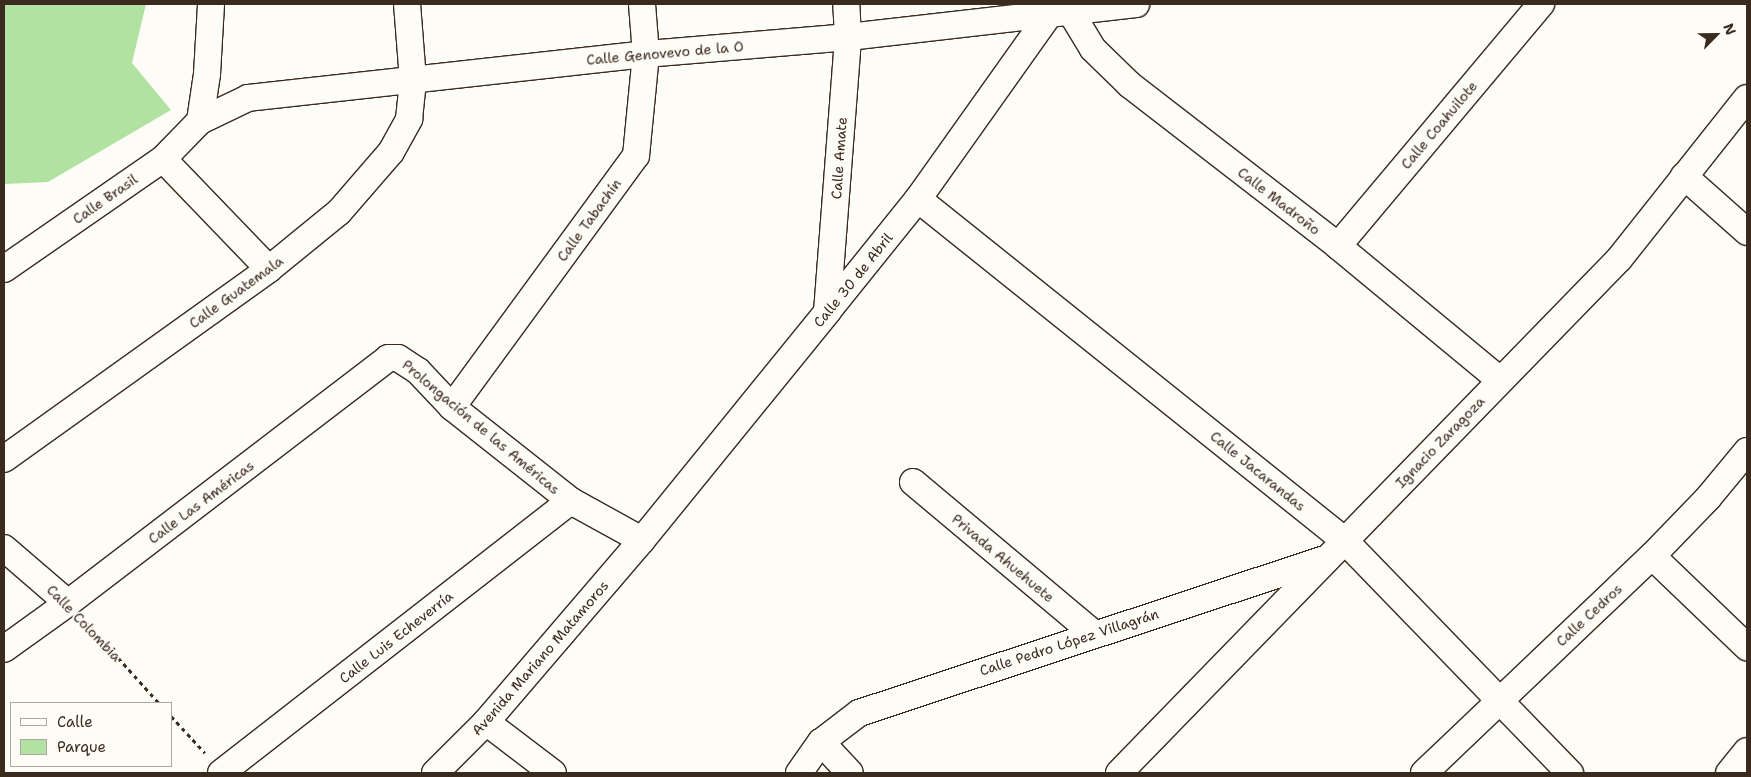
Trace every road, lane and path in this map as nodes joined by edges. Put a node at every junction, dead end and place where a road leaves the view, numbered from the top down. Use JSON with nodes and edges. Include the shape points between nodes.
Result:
{"nodes":[{"id":1,"x":211,"y":4,"type":"edge"},
{"id":2,"x":407,"y":4,"type":"edge"},
{"id":3,"x":642,"y":4,"type":"edge"},
{"id":4,"x":846,"y":4,"type":"edge"},
{"id":5,"x":1136,"y":4,"type":"edge"},
{"id":6,"x":1540,"y":4,"type":"edge"},
{"id":7,"x":1064,"y":9,"type":"edge"},
{"id":8,"x":848,"y":37,"type":"junction"},
{"id":9,"x":646,"y":54,"type":"junction"},
{"id":10,"x":413,"y":80,"type":"junction"},
{"id":11,"x":1747,"y":98,"type":"edge"},
{"id":12,"x":200,"y":122,"type":"junction"},
{"id":13,"x":163,"y":159,"type":"junction"},
{"id":14,"x":1684,"y":176,"type":"junction"},
{"id":15,"x":918,"y":199,"type":"junction"},
{"id":16,"x":1747,"y":232,"type":"edge"},
{"id":17,"x":1338,"y":246,"type":"junction"},
{"id":18,"x":4,"y":268,"type":"edge"},
{"id":19,"x":269,"y":269,"type":"junction"},
{"id":20,"x":827,"y":312,"type":"junction"},
{"id":21,"x":398,"y":358,"type":"joint"},
{"id":22,"x":1500,"y":380,"type":"junction"},
{"id":23,"x":452,"y":407,"type":"junction"},
{"id":24,"x":1747,"y":451,"type":"edge"},
{"id":25,"x":4,"y":459,"type":"edge"},
{"id":26,"x":914,"y":482,"type":"dead end"},
{"id":27,"x":571,"y":501,"type":"junction"},
{"id":28,"x":642,"y":540,"type":"junction"},
{"id":29,"x":1344,"y":540,"type":"junction"},
{"id":30,"x":4,"y":548,"type":"edge"},
{"id":31,"x":1652,"y":556,"type":"junction"},
{"id":32,"x":1325,"y":559,"type":"junction"},
{"id":33,"x":68,"y":603,"type":"junction"},
{"id":34,"x":1093,"y":633,"type":"junction"},
{"id":35,"x":1747,"y":647,"type":"edge"},
{"id":36,"x":4,"y":649,"type":"edge"},
{"id":37,"x":1498,"y":701,"type":"junction"},
{"id":38,"x":159,"y":702,"type":"edge"},
{"id":39,"x":172,"y":717,"type":"edge"},
{"id":40,"x":486,"y":722,"type":"junction"},
{"id":41,"x":821,"y":742,"type":"junction"},
{"id":42,"x":1747,"y":751,"type":"edge"},
{"id":43,"x":221,"y":773,"type":"edge"},
{"id":44,"x":435,"y":773,"type":"edge"},
{"id":45,"x":552,"y":773,"type":"edge"},
{"id":46,"x":798,"y":773,"type":"edge"},
{"id":47,"x":850,"y":773,"type":"edge"},
{"id":48,"x":1119,"y":773,"type":"edge"},
{"id":49,"x":1424,"y":773,"type":"edge"},
{"id":50,"x":1570,"y":773,"type":"edge"},
{"id":51,"x":1729,"y":773,"type":"edge"}],
"edges":[{"from":1,"to":12,"type":"street","via":[[207,74]]},
{"from":2,"to":10,"type":"street","name":"Calle Guatemala"},
{"from":3,"to":9,"type":"street","name":"Calle Tabachín"},
{"from":4,"to":8,"type":"street","name":"Calle Amate"},
{"from":5,"to":7,"type":"street","name":"Calle Genovevo de la O"},
{"from":6,"to":17,"type":"street","name":"Calle Coahuilote"},
{"from":7,"to":8,"type":"street","name":"Calle Genovevo de la O"},
{"from":7,"to":15,"type":"street","name":"Calle 30 de Abril"},
{"from":7,"to":17,"type":"street","name":"Calle Madroño","via":[[1093,49],[1130,85]]},
{"from":8,"to":9,"type":"street","name":"Calle Genovevo de la O"},
{"from":8,"to":20,"type":"street","name":"Calle Amate"},
{"from":9,"to":10,"type":"street","name":"Calle Genovevo de la O"},
{"from":9,"to":23,"type":"street","name":"Calle Tabachín","via":[[636,156]]},
{"from":10,"to":12,"type":"street","name":"Calle Genovevo de la O","via":[[248,98]]},
{"from":10,"to":19,"type":"street","name":"Calle Guatemala","via":[[409,119],[391,152],[339,212]]},
{"from":11,"to":14,"type":"street","name":"Ignacio Zaragoza"},
{"from":12,"to":13,"type":"street","name":"Calle Brasil"},
{"from":13,"to":18,"type":"street","name":"Calle Brasil"},
{"from":13,"to":19,"type":"street"},
{"from":14,"to":16,"type":"street"},
{"from":14,"to":22,"type":"street","name":"Ignacio Zaragoza","via":[[1620,258]]},
{"from":15,"to":20,"type":"street","name":"Calle 30 de Abril"},
{"from":15,"to":29,"type":"street","name":"Calle Jacarandas"},
{"from":17,"to":22,"type":"street","name":"Calle Madroño"},
{"from":19,"to":25,"type":"street","name":"Calle Guatemala"},
{"from":20,"to":28,"type":"street","name":"Calle 30 de Abril"},
{"from":21,"to":23,"type":"street","name":"Prolongación de las Américas","via":[[418,371]]},
{"from":21,"to":33,"type":"street","name":"Calle Las Américas","via":[[388,358]]},
{"from":22,"to":29,"type":"street","name":"Ignacio Zaragoza"},
{"from":23,"to":27,"type":"street","name":"Prolongación de las Américas"},
{"from":24,"to":31,"type":"street","name":"Calle Cedros","via":[[1708,498]]},
{"from":26,"to":34,"type":"street","name":"Privada Ahuehuete"},
{"from":27,"to":28,"type":"street","name":"Prolongación de las Américas"},
{"from":27,"to":43,"type":"street","name":"Calle Luis Echeverría"},
{"from":28,"to":40,"type":"street","name":"Avenida Mariano Matamoros"},
{"from":29,"to":32,"type":"street","name":"Ignacio Zaragoza"},
{"from":29,"to":37,"type":"street","name":"Calle Jacarandas"},
{"from":30,"to":33,"type":"street","name":"Calle Colombia"},
{"from":31,"to":35,"type":"street"},
{"from":31,"to":37,"type":"street","name":"Calle Cedros"},
{"from":32,"to":34,"type":"street","name":"Calle Pedro López Villagrán"},
{"from":32,"to":48,"type":"street","name":"Ignacio Zaragoza"},
{"from":33,"to":36,"type":"street","name":"Calle Las Américas"},
{"from":33,"to":38,"type":"path","name":"Calle Colombia"},
{"from":34,"to":41,"type":"street","name":"Calle Pedro López Villagrán","via":[[859,713]]},
{"from":37,"to":49,"type":"street","name":"Calle Cedros"},
{"from":37,"to":50,"type":"street","name":"Calle Jacarandas"},
{"from":39,"to":43,"type":"path"},
{"from":40,"to":44,"type":"street","name":"Avenida Mariano Matamoros"},
{"from":40,"to":45,"type":"street"},
{"from":41,"to":46,"type":"street","name":"Calle Pedro López Villagrán"},
{"from":41,"to":47,"type":"street"},
{"from":42,"to":51,"type":"street"}]}
